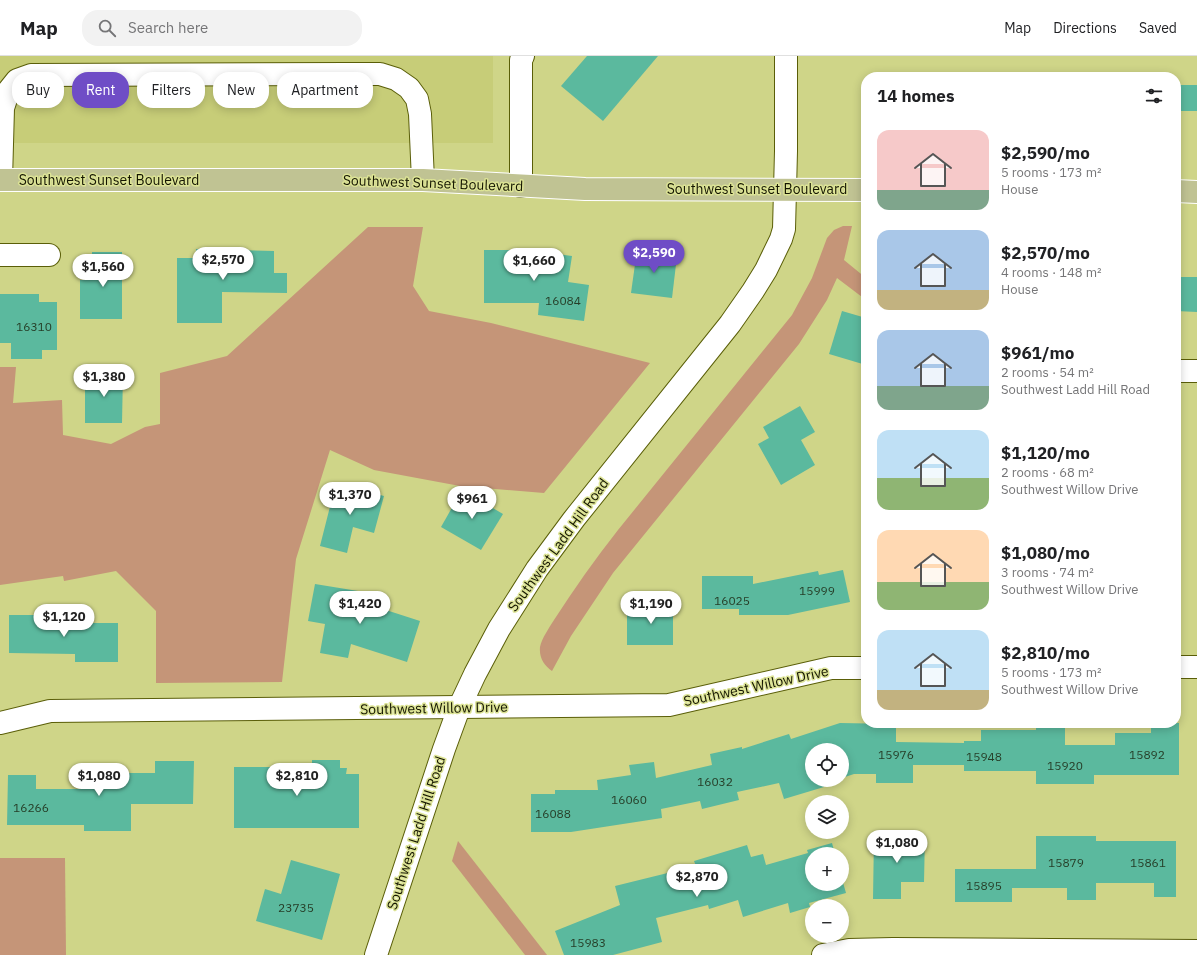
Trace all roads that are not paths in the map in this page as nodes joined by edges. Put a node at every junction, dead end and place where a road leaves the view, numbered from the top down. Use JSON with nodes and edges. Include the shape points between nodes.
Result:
{"nodes":[{"id":1,"x":523,"y":56,"type":"edge"},
{"id":2,"x":786,"y":56,"type":"edge"},
{"id":3,"x":1,"y":180,"type":"edge"},
{"id":4,"x":422,"y":180,"type":"junction"},
{"id":5,"x":521,"y":186,"type":"junction"},
{"id":6,"x":786,"y":190,"type":"junction"},
{"id":7,"x":861,"y":190,"type":"edge"},
{"id":8,"x":1181,"y":191,"type":"edge"},
{"id":9,"x":1197,"y":192,"type":"edge"},
{"id":10,"x":0,"y":255,"type":"edge"},
{"id":11,"x":49,"y":255,"type":"dead end"},
{"id":12,"x":1181,"y":371,"type":"edge"},
{"id":13,"x":1197,"y":371,"type":"edge"},
{"id":14,"x":1181,"y":667,"type":"edge"},
{"id":15,"x":1197,"y":667,"type":"edge"},
{"id":16,"x":861,"y":668,"type":"edge"},
{"id":17,"x":459,"y":708,"type":"junction"},
{"id":18,"x":0,"y":723,"type":"edge"},
{"id":19,"x":1197,"y":951,"type":"edge"},
{"id":20,"x":376,"y":955,"type":"edge"},
{"id":21,"x":823,"y":955,"type":"edge"}],
"edges":[{"from":1,"to":5,"type":"street"},
{"from":2,"to":6,"type":"street","name":"Southwest Ladd Hill Road"},
{"from":3,"to":4,"type":"main road","name":"Southwest Sunset Boulevard"},
{"from":3,"to":4,"type":"street","via":[[3,108],[9,90],[17,80],[31,75],[380,74],[396,79],[409,88],[417,99],[420,114]]},
{"from":4,"to":5,"type":"main road","name":"Southwest Sunset Boulevard"},
{"from":5,"to":6,"type":"main road","name":"Southwest Sunset Boulevard","via":[[585,189]]},
{"from":6,"to":7,"type":"main road","name":"Southwest Sunset Boulevard"},
{"from":6,"to":17,"type":"street","name":"Southwest Ladd Hill Road","via":[[781,239],[753,291],[730,324],[537,569],[499,629]]},
{"from":8,"to":9,"type":"main road"},
{"from":10,"to":11,"type":"street"},
{"from":12,"to":13,"type":"street"},
{"from":14,"to":15,"type":"street"},
{"from":16,"to":17,"type":"street","name":"Southwest Willow Drive","via":[[831,668],[669,705]]},
{"from":17,"to":18,"type":"street","name":"Southwest Willow Drive","via":[[50,711]]},
{"from":17,"to":20,"type":"street","name":"Southwest Ladd Hill Road"},
{"from":19,"to":21,"type":"street","via":[[893,948],[849,950]]}]}
